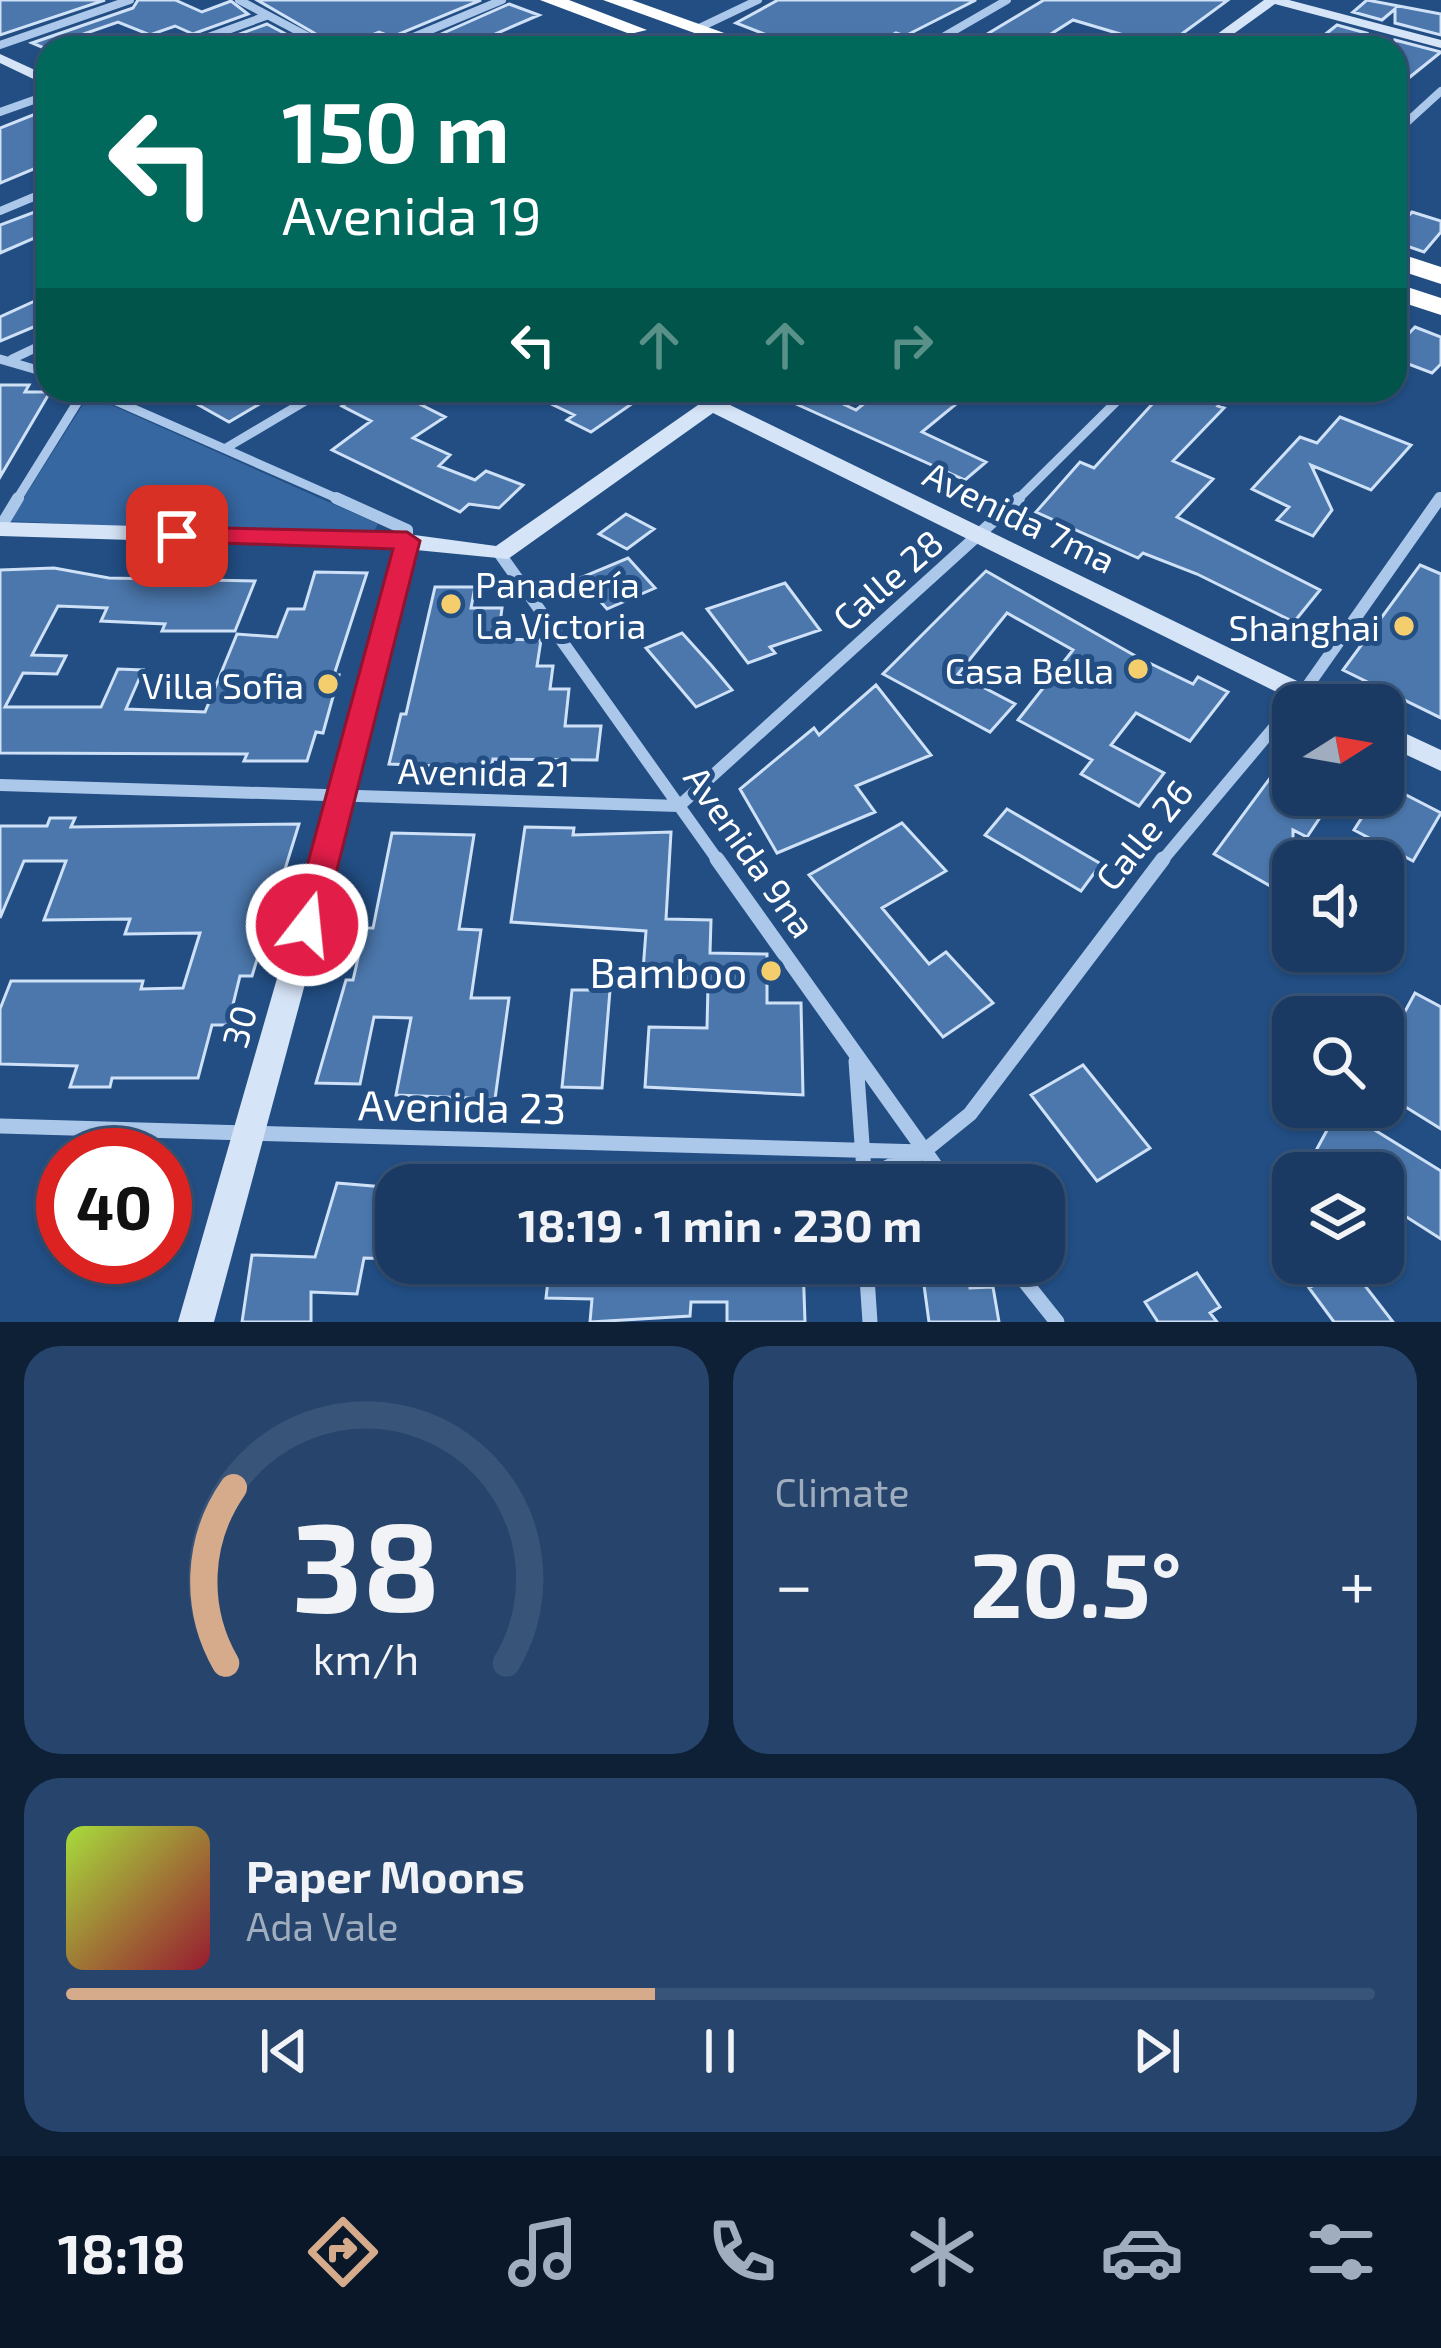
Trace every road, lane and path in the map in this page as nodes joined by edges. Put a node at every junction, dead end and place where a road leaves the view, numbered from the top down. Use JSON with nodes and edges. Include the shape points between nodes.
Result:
{"nodes":[{"id":1,"x":130,"y":0,"type":"edge"},
{"id":2,"x":239,"y":0,"type":"edge"},
{"id":3,"x":502,"y":0,"type":"edge"},
{"id":4,"x":550,"y":0,"type":"edge"},
{"id":5,"x":614,"y":0,"type":"edge"},
{"id":6,"x":758,"y":0,"type":"edge"},
{"id":7,"x":1007,"y":0,"type":"edge"},
{"id":8,"x":1274,"y":0,"type":"edge"},
{"id":9,"x":266,"y":16,"type":"junction"},
{"id":10,"x":211,"y":36,"type":"edge"},
{"id":11,"x":306,"y":36,"type":"edge"},
{"id":12,"x":416,"y":36,"type":"edge"},
{"id":13,"x":663,"y":36,"type":"edge"},
{"id":14,"x":671,"y":36,"type":"edge"},
{"id":15,"x":689,"y":36,"type":"edge"},
{"id":16,"x":944,"y":36,"type":"edge"},
{"id":17,"x":1222,"y":36,"type":"edge"},
{"id":18,"x":1441,"y":44,"type":"edge"},
{"id":19,"x":0,"y":45,"type":"edge"},
{"id":20,"x":0,"y":58,"type":"edge"},
{"id":21,"x":36,"y":76,"type":"edge"},
{"id":22,"x":1441,"y":91,"type":"edge"},
{"id":23,"x":36,"y":99,"type":"edge"},
{"id":24,"x":0,"y":112,"type":"edge"},
{"id":25,"x":1407,"y":122,"type":"edge"},
{"id":26,"x":36,"y":196,"type":"edge"},
{"id":27,"x":0,"y":212,"type":"edge"},
{"id":28,"x":1407,"y":264,"type":"edge"},
{"id":29,"x":1441,"y":276,"type":"edge"},
{"id":30,"x":1407,"y":295,"type":"edge"},
{"id":31,"x":1441,"y":307,"type":"edge"},
{"id":32,"x":36,"y":347,"type":"edge"},
{"id":33,"x":6,"y":359,"type":"edge"},
{"id":34,"x":36,"y":369,"type":"edge"},
{"id":35,"x":80,"y":402,"type":"edge"},
{"id":36,"x":117,"y":402,"type":"edge"},
{"id":37,"x":304,"y":402,"type":"edge"},
{"id":38,"x":715,"y":402,"type":"edge"},
{"id":39,"x":731,"y":402,"type":"edge"},
{"id":40,"x":1116,"y":402,"type":"edge"},
{"id":41,"x":226,"y":448,"type":"junction"},
{"id":42,"x":1441,"y":497,"type":"edge"},
{"id":43,"x":0,"y":529,"type":"edge"},
{"id":44,"x":980,"y":537,"type":"junction"},
{"id":45,"x":0,"y":545,"type":"edge"},
{"id":46,"x":404,"y":549,"type":"junction"},
{"id":47,"x":500,"y":554,"type":"junction"},
{"id":48,"x":1281,"y":684,"type":"edge"},
{"id":49,"x":1309,"y":684,"type":"edge"},
{"id":50,"x":1272,"y":729,"type":"edge"},
{"id":51,"x":1404,"y":743,"type":"edge"},
{"id":52,"x":1441,"y":760,"type":"edge"},
{"id":53,"x":0,"y":785,"type":"edge"},
{"id":54,"x":342,"y":798,"type":"junction"},
{"id":55,"x":679,"y":806,"type":"junction"},
{"id":56,"x":855,"y":1056,"type":"junction"},
{"id":57,"x":0,"y":1126,"type":"edge"},
{"id":58,"x":248,"y":1135,"type":"junction"},
{"id":59,"x":862,"y":1151,"type":"junction"},
{"id":60,"x":923,"y":1152,"type":"junction"},
{"id":61,"x":864,"y":1164,"type":"edge"},
{"id":62,"x":895,"y":1164,"type":"edge"},
{"id":63,"x":932,"y":1164,"type":"edge"},
{"id":64,"x":867,"y":1284,"type":"edge"},
{"id":65,"x":1027,"y":1284,"type":"edge"},
{"id":66,"x":196,"y":1322,"type":"edge"},
{"id":67,"x":870,"y":1322,"type":"edge"},
{"id":68,"x":1057,"y":1322,"type":"edge"}],
"edges":[{"from":1,"to":19,"type":"street"},
{"from":2,"to":9,"type":"street"},
{"from":3,"to":12,"type":"street"},
{"from":4,"to":13,"type":"highway"},
{"from":5,"to":14,"type":"highway"},
{"from":6,"to":15,"type":"street"},
{"from":7,"to":16,"type":"street"},
{"from":8,"to":17,"type":"main road"},
{"from":8,"to":18,"type":"main road"},
{"from":9,"to":10,"type":"street"},
{"from":9,"to":11,"type":"street"},
{"from":20,"to":21,"type":"main road"},
{"from":22,"to":25,"type":"street"},
{"from":23,"to":24,"type":"street"},
{"from":26,"to":27,"type":"street"},
{"from":28,"to":29,"type":"highway"},
{"from":30,"to":31,"type":"highway"},
{"from":32,"to":33,"type":"street"},
{"from":33,"to":34,"type":"street"},
{"from":35,"to":43,"type":"street"},
{"from":36,"to":41,"type":"street"},
{"from":37,"to":41,"type":"street"},
{"from":38,"to":47,"type":"main road"},
{"from":39,"to":44,"type":"main road","name":"Avenida 7ma"},
{"from":40,"to":44,"type":"street","name":"Calle 28"},
{"from":41,"to":46,"type":"street","via":[[407,530]]},
{"from":42,"to":49,"type":"street","name":"Calle 26"},
{"from":43,"to":46,"type":"main road"},
{"from":44,"to":48,"type":"main road","name":"Avenida 7ma"},
{"from":44,"to":55,"type":"street","name":"Calle 28"},
{"from":45,"to":46,"type":"main road"},
{"from":46,"to":47,"type":"main road"},
{"from":46,"to":54,"type":"main road","name":"30"},
{"from":47,"to":55,"type":"street","name":"Avenida 9na"},
{"from":50,"to":60,"type":"street","name":"Calle 26","via":[[970,1114]]},
{"from":51,"to":52,"type":"main road"},
{"from":53,"to":54,"type":"street","name":"Avenida 21"},
{"from":54,"to":55,"type":"street","name":"Avenida 21"},
{"from":54,"to":58,"type":"main road","name":"30"},
{"from":55,"to":56,"type":"street","name":"Avenida 9na"},
{"from":56,"to":59,"type":"street","name":"Calle 26"},
{"from":56,"to":60,"type":"street","name":"Avenida 9na"},
{"from":57,"to":58,"type":"street","name":"Avenida 23"},
{"from":58,"to":59,"type":"street","name":"Avenida 23"},
{"from":58,"to":66,"type":"main road","name":"30"},
{"from":59,"to":60,"type":"street","name":"Avenida 23"},
{"from":59,"to":61,"type":"street","name":"Calle 26"},
{"from":60,"to":62,"type":"street","name":"Calle 26"},
{"from":60,"to":63,"type":"street","name":"Avenida 9na"},
{"from":64,"to":67,"type":"street"},
{"from":65,"to":68,"type":"street"}]}
